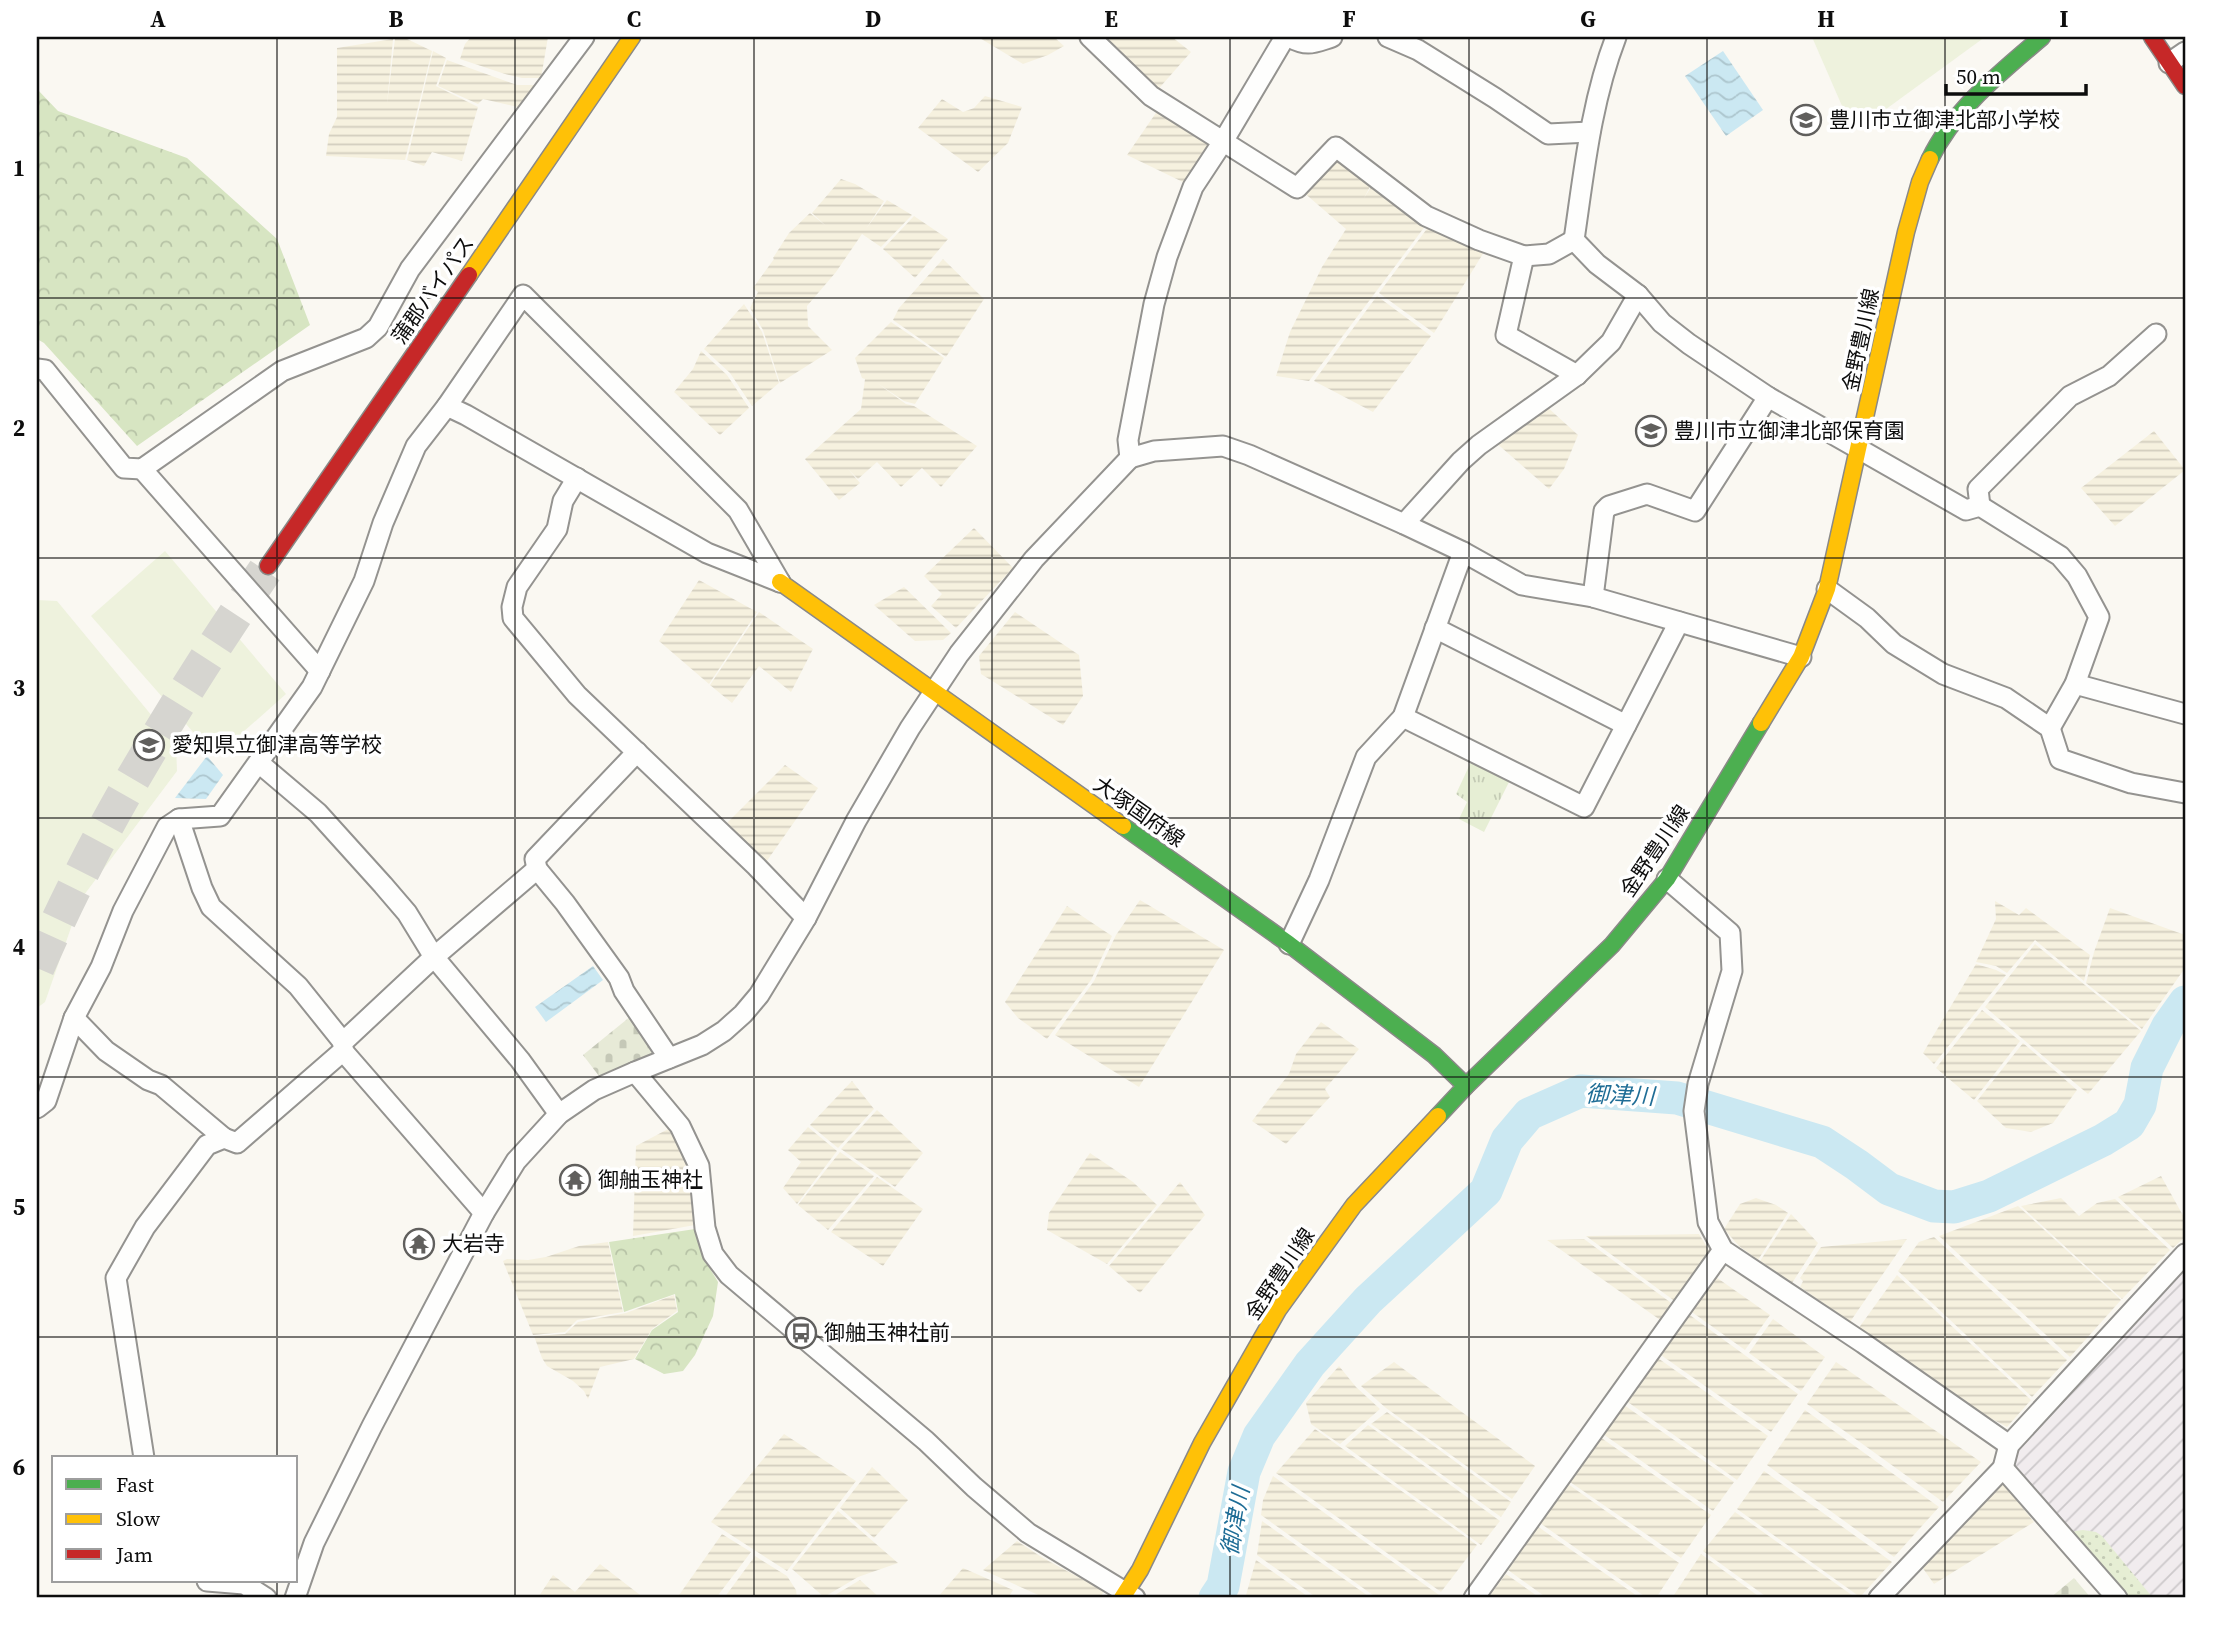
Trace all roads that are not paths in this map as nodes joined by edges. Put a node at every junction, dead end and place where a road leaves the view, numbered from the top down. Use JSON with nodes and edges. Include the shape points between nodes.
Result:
{"nodes":[{"id":1,"x":584,"y":37,"type":"edge"},
{"id":2,"x":617,"y":37,"type":"edge"},
{"id":3,"x":632,"y":37,"type":"edge"},
{"id":4,"x":1090,"y":37,"type":"edge"},
{"id":5,"x":1287,"y":37,"type":"edge"},
{"id":6,"x":1332,"y":37,"type":"edge"},
{"id":7,"x":1388,"y":37,"type":"edge"},
{"id":8,"x":1616,"y":37,"type":"edge"},
{"id":9,"x":2042,"y":37,"type":"edge"},
{"id":10,"x":2152,"y":37,"type":"edge"},
{"id":11,"x":2177,"y":58,"type":"edge"},
{"id":12,"x":2185,"y":86,"type":"edge"},
{"id":13,"x":1590,"y":132,"type":"junction"},
{"id":14,"x":1224,"y":140,"type":"junction"},
{"id":15,"x":1574,"y":240,"type":"junction"},
{"id":16,"x":1524,"y":256,"type":"junction"},
{"id":17,"x":1638,"y":296,"type":"junction"},
{"id":18,"x":2156,"y":334,"type":"dead end"},
{"id":19,"x":37,"y":369,"type":"edge"},
{"id":20,"x":1577,"y":376,"type":"junction"},
{"id":21,"x":1768,"y":397,"type":"junction"},
{"id":22,"x":447,"y":406,"type":"junction"},
{"id":23,"x":1859,"y":447,"type":"junction"},
{"id":24,"x":1130,"y":458,"type":"junction"},
{"id":25,"x":142,"y":469,"type":"junction"},
{"id":26,"x":577,"y":478,"type":"junction"},
{"id":27,"x":1980,"y":506,"type":"junction"},
{"id":28,"x":1404,"y":524,"type":"junction"},
{"id":29,"x":1463,"y":552,"type":"junction"},
{"id":30,"x":780,"y":582,"type":"junction"},
{"id":31,"x":1827,"y":589,"type":"junction"},
{"id":32,"x":1593,"y":597,"type":"junction"},
{"id":33,"x":1679,"y":622,"type":"junction"},
{"id":34,"x":1435,"y":628,"type":"junction"},
{"id":35,"x":1801,"y":657,"type":"junction"},
{"id":36,"x":320,"y":671,"type":"junction"},
{"id":37,"x":2075,"y":684,"type":"junction"},
{"id":38,"x":934,"y":692,"type":"junction"},
{"id":39,"x":2185,"y":714,"type":"edge"},
{"id":40,"x":1403,"y":718,"type":"junction"},
{"id":41,"x":1626,"y":725,"type":"junction"},
{"id":42,"x":2050,"y":728,"type":"junction"},
{"id":43,"x":637,"y":752,"type":"junction"},
{"id":44,"x":259,"y":763,"type":"junction"},
{"id":45,"x":2185,"y":793,"type":"edge"},
{"id":46,"x":179,"y":819,"type":"junction"},
{"id":47,"x":537,"y":869,"type":"junction"},
{"id":48,"x":1667,"y":879,"type":"junction"},
{"id":49,"x":806,"y":918,"type":"junction"},
{"id":50,"x":1289,"y":944,"type":"junction"},
{"id":51,"x":434,"y":957,"type":"junction"},
{"id":52,"x":74,"y":1018,"type":"junction"},
{"id":53,"x":343,"y":1046,"type":"junction"},
{"id":54,"x":669,"y":1058,"type":"junction"},
{"id":55,"x":635,"y":1072,"type":"junction"},
{"id":56,"x":1466,"y":1086,"type":"junction"},
{"id":57,"x":37,"y":1108,"type":"edge"},
{"id":58,"x":559,"y":1114,"type":"junction"},
{"id":59,"x":224,"y":1138,"type":"junction"},
{"id":60,"x":484,"y":1213,"type":"junction"},
{"id":61,"x":1723,"y":1250,"type":"junction"},
{"id":62,"x":2185,"y":1254,"type":"edge"},
{"id":63,"x":2009,"y":1445,"type":"junction"},
{"id":64,"x":144,"y":1456,"type":"edge"},
{"id":65,"x":2003,"y":1468,"type":"junction"},
{"id":66,"x":219,"y":1582,"type":"edge"},
{"id":67,"x":1128,"y":1596,"type":"edge"},
{"id":68,"x":266,"y":1598,"type":"edge"},
{"id":69,"x":295,"y":1598,"type":"edge"},
{"id":70,"x":1474,"y":1598,"type":"edge"},
{"id":71,"x":1879,"y":1598,"type":"edge"},
{"id":72,"x":2116,"y":1598,"type":"edge"}],
"edges":[{"from":1,"to":25,"type":"street","via":[[410,269],[378,327],[366,338],[282,371]]},
{"from":2,"to":3,"type":"main road","name":"蒲郡バイパス","via":[[262,564]]},
{"from":4,"to":14,"type":"street","via":[[1151,96]]},
{"from":5,"to":6,"type":"street","via":[[1310,44]]},
{"from":5,"to":14,"type":"street"},
{"from":7,"to":13,"type":"street","via":[[1418,50],[1548,134]]},
{"from":8,"to":13,"type":"street","via":[[1604,67]]},
{"from":9,"to":23,"type":"main road","name":"金野豊川線","via":[[1969,103],[1951,124],[1923,174]]},
{"from":10,"to":11,"type":"main road"},
{"from":11,"to":12,"type":"main road"},
{"from":13,"to":15,"type":"street"},
{"from":14,"to":16,"type":"street","via":[[1297,188],[1336,148],[1426,216]]},
{"from":14,"to":24,"type":"street","via":[[1192,187],[1167,257],[1128,440]]},
{"from":15,"to":16,"type":"street","via":[[1549,254]]},
{"from":15,"to":17,"type":"street"},
{"from":16,"to":20,"type":"street","via":[[1506,335]]},
{"from":17,"to":20,"type":"street","via":[[1611,342]]},
{"from":17,"to":21,"type":"street","via":[[1662,323]]},
{"from":18,"to":27,"type":"street","via":[[2109,376],[2070,396],[1978,489]]},
{"from":19,"to":25,"type":"street","via":[[45,370],[124,468]]},
{"from":20,"to":28,"type":"street","via":[[1479,445]]},
{"from":21,"to":23,"type":"street"},
{"from":21,"to":32,"type":"street","via":[[1695,511],[1647,494],[1604,511]]},
{"from":22,"to":26,"type":"street"},
{"from":22,"to":30,"type":"street","via":[[523,295],[738,510]]},
{"from":22,"to":36,"type":"street","via":[[416,446],[364,581]]},
{"from":23,"to":27,"type":"street","via":[[1966,510]]},
{"from":23,"to":31,"type":"main road","name":"金野豊川線"},
{"from":24,"to":28,"type":"street","via":[[1154,451],[1223,446]]},
{"from":24,"to":38,"type":"street","via":[[1034,559]]},
{"from":25,"to":36,"type":"street"},
{"from":26,"to":30,"type":"street","via":[[707,553]]},
{"from":26,"to":43,"type":"street","via":[[563,501],[556,529],[517,587],[513,618],[577,695]]},
{"from":27,"to":37,"type":"street","via":[[2060,556],[2094,607],[2099,617]]},
{"from":28,"to":29,"type":"street"},
{"from":29,"to":32,"type":"street","via":[[1522,585]]},
{"from":29,"to":34,"type":"street"},
{"from":30,"to":38,"type":"main road","name":"大塚国府線"},
{"from":31,"to":35,"type":"main road","name":"金野豊川線"},
{"from":31,"to":42,"type":"street","via":[[1894,644],[1943,674],[2006,698]]},
{"from":32,"to":33,"type":"street"},
{"from":33,"to":35,"type":"street"},
{"from":33,"to":41,"type":"street"},
{"from":34,"to":40,"type":"street"},
{"from":34,"to":41,"type":"street"},
{"from":35,"to":48,"type":"main road","name":"金野豊川線"},
{"from":36,"to":44,"type":"street"},
{"from":37,"to":39,"type":"street"},
{"from":37,"to":42,"type":"street"},
{"from":38,"to":49,"type":"street","via":[[856,821]]},
{"from":38,"to":50,"type":"main road","name":"大塚国府線"},
{"from":40,"to":41,"type":"street","via":[[1584,807]]},
{"from":40,"to":50,"type":"street","via":[[1366,757]]},
{"from":42,"to":45,"type":"street","via":[[2060,758],[2131,783]]},
{"from":43,"to":47,"type":"street","via":[[543,849],[535,859]]},
{"from":43,"to":49,"type":"street"},
{"from":44,"to":46,"type":"street","via":[[220,816]]},
{"from":44,"to":51,"type":"street","via":[[318,813],[407,913]]},
{"from":46,"to":52,"type":"street","via":[[167,827]]},
{"from":46,"to":53,"type":"street","via":[[211,907],[298,986]]},
{"from":47,"to":51,"type":"street"},
{"from":47,"to":54,"type":"street","via":[[619,978]]},
{"from":48,"to":56,"type":"main road","name":"金野豊川線","via":[[1612,945]]},
{"from":48,"to":61,"type":"street","via":[[1730,933],[1732,971],[1694,1111],[1708,1222]]},
{"from":49,"to":54,"type":"street","via":[[743,1014],[702,1045]]},
{"from":50,"to":56,"type":"main road","name":"大塚国府線","via":[[1434,1055]]},
{"from":51,"to":53,"type":"street"},
{"from":51,"to":58,"type":"street"},
{"from":52,"to":57,"type":"street","via":[[46,1101]]},
{"from":52,"to":59,"type":"street","via":[[106,1051],[161,1086]]},
{"from":53,"to":59,"type":"street","via":[[237,1143]]},
{"from":53,"to":60,"type":"street"},
{"from":54,"to":55,"type":"street"},
{"from":55,"to":58,"type":"street","via":[[594,1090]]},
{"from":55,"to":67,"type":"street","via":[[680,1126],[699,1166],[705,1228],[713,1254],[729,1275],[926,1440],[1028,1533]]},
{"from":56,"to":67,"type":"main road","name":"金野豊川線","via":[[1354,1205],[1278,1310],[1202,1443]]},
{"from":58,"to":60,"type":"street","via":[[516,1161]]},
{"from":59,"to":64,"type":"street","via":[[207,1145],[145,1227],[116,1278]]},
{"from":60,"to":69,"type":"street","via":[[314,1543]]},
{"from":61,"to":63,"type":"street"},
{"from":61,"to":70,"type":"street"},
{"from":62,"to":63,"type":"street"},
{"from":63,"to":65,"type":"street"},
{"from":65,"to":71,"type":"street"},
{"from":65,"to":72,"type":"street"},
{"from":66,"to":68,"type":"street","via":[[244,1584]]}]}
